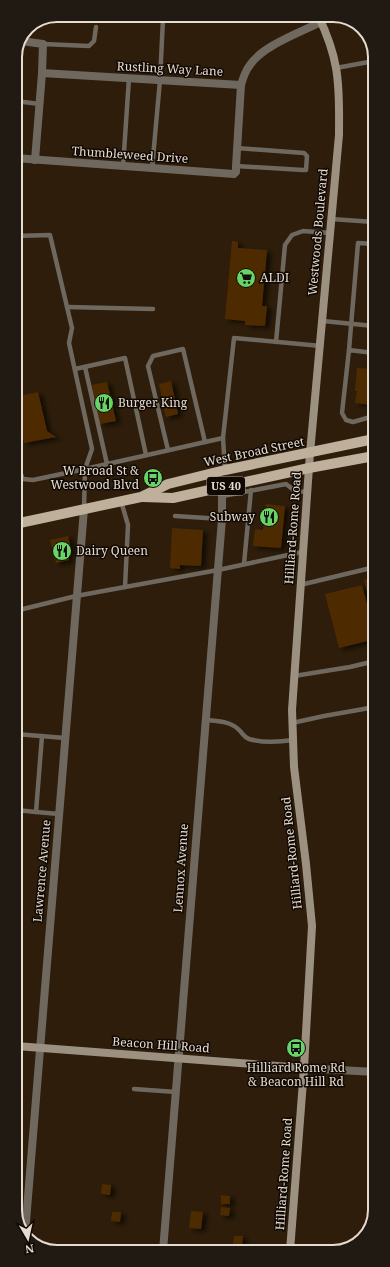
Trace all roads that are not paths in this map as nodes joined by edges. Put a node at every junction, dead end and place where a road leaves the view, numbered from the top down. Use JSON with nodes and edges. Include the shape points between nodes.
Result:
{"nodes":[{"id":1,"x":163,"y":22,"type":"edge"},
{"id":2,"x":315,"y":22,"type":"edge"},
{"id":3,"x":321,"y":22,"type":"edge"},
{"id":4,"x":96,"y":26,"type":"dead end"},
{"id":5,"x":26,"y":42,"type":"edge"},
{"id":6,"x":43,"y":44,"type":"junction"},
{"id":7,"x":368,"y":61,"type":"edge"},
{"id":8,"x":336,"y":68,"type":"junction"},
{"id":9,"x":42,"y":73,"type":"junction"},
{"id":10,"x":129,"y":78,"type":"junction"},
{"id":11,"x":160,"y":80,"type":"junction"},
{"id":12,"x":241,"y":85,"type":"junction"},
{"id":13,"x":22,"y":102,"type":"edge"},
{"id":14,"x":40,"y":104,"type":"junction"},
{"id":15,"x":237,"y":148,"type":"junction"},
{"id":16,"x":22,"y":159,"type":"edge"},
{"id":17,"x":36,"y":160,"type":"junction"},
{"id":18,"x":236,"y":166,"type":"junction"},
{"id":19,"x":123,"y":167,"type":"junction"},
{"id":20,"x":152,"y":169,"type":"junction"},
{"id":21,"x":332,"y":219,"type":"junction"},
{"id":22,"x":368,"y":222,"type":"edge"},
{"id":23,"x":330,"y":233,"type":"junction"},
{"id":24,"x":22,"y":236,"type":"edge"},
{"id":25,"x":368,"y":244,"type":"edge"},
{"id":26,"x":67,"y":307,"type":"junction"},
{"id":27,"x":153,"y":309,"type":"dead end"},
{"id":28,"x":323,"y":321,"type":"junction"},
{"id":29,"x":352,"y":324,"type":"junction"},
{"id":30,"x":368,"y":325,"type":"edge"},
{"id":31,"x":276,"y":342,"type":"junction"},
{"id":32,"x":321,"y":346,"type":"junction"},
{"id":33,"x":349,"y":350,"type":"junction"},
{"id":34,"x":368,"y":352,"type":"edge"},
{"id":35,"x":85,"y":367,"type":"junction"},
{"id":36,"x":75,"y":369,"type":"junction"},
{"id":37,"x":368,"y":418,"type":"edge"},
{"id":38,"x":223,"y":438,"type":"junction"},
{"id":39,"x":368,"y":440,"type":"edge"},
{"id":40,"x":205,"y":442,"type":"junction"},
{"id":41,"x":168,"y":450,"type":"junction"},
{"id":42,"x":310,"y":453,"type":"junction"},
{"id":43,"x":146,"y":455,"type":"junction"},
{"id":44,"x":368,"y":457,"type":"edge"},
{"id":45,"x":107,"y":464,"type":"junction"},
{"id":46,"x":309,"y":468,"type":"junction"},
{"id":47,"x":84,"y":469,"type":"junction"},
{"id":48,"x":225,"y":470,"type":"junction"},
{"id":49,"x":22,"y":477,"type":"edge"},
{"id":50,"x":251,"y":490,"type":"junction"},
{"id":51,"x":222,"y":491,"type":"junction"},
{"id":52,"x":307,"y":492,"type":"junction"},
{"id":53,"x":141,"y":497,"type":"junction"},
{"id":54,"x":121,"y":501,"type":"junction"},
{"id":55,"x":84,"y":509,"type":"junction"},
{"id":56,"x":175,"y":516,"type":"dead end"},
{"id":57,"x":222,"y":519,"type":"junction"},
{"id":58,"x":22,"y":522,"type":"edge"},
{"id":59,"x":302,"y":552,"type":"junction"},
{"id":60,"x":244,"y":564,"type":"junction"},
{"id":61,"x":368,"y":568,"type":"edge"},
{"id":62,"x":218,"y":570,"type":"junction"},
{"id":63,"x":300,"y":585,"type":"junction"},
{"id":64,"x":125,"y":587,"type":"junction"},
{"id":65,"x":76,"y":596,"type":"junction"},
{"id":66,"x":22,"y":609,"type":"edge"},
{"id":67,"x":368,"y":663,"type":"edge"},
{"id":68,"x":294,"y":676,"type":"junction"},
{"id":69,"x":368,"y":708,"type":"edge"},
{"id":70,"x":205,"y":720,"type":"junction"},
{"id":71,"x":292,"y":723,"type":"junction"},
{"id":72,"x":22,"y":734,"type":"edge"},
{"id":73,"x":42,"y":736,"type":"junction"},
{"id":74,"x":65,"y":738,"type":"junction"},
{"id":75,"x":293,"y":740,"type":"junction"},
{"id":76,"x":22,"y":811,"type":"edge"},
{"id":77,"x":36,"y":812,"type":"junction"},
{"id":78,"x":59,"y":814,"type":"junction"},
{"id":79,"x":22,"y":1046,"type":"edge"},
{"id":80,"x":40,"y":1048,"type":"junction"},
{"id":81,"x":178,"y":1059,"type":"junction"},
{"id":82,"x":304,"y":1068,"type":"junction"},
{"id":83,"x":368,"y":1072,"type":"edge"},
{"id":84,"x":134,"y":1089,"type":"dead end"},
{"id":85,"x":176,"y":1092,"type":"junction"},
{"id":86,"x":26,"y":1225,"type":"edge"},
{"id":87,"x":164,"y":1245,"type":"edge"},
{"id":88,"x":290,"y":1245,"type":"edge"}],
"edges":[{"from":1,"to":11,"type":"lane"},
{"from":2,"to":12,"type":"street","via":[[260,54],[250,64]]},
{"from":3,"to":8,"type":"main road","name":"Westwoods Boulevard"},
{"from":4,"to":6,"type":"lane","via":[[94,41],[88,46]]},
{"from":5,"to":6,"type":"street"},
{"from":6,"to":9,"type":"street"},
{"from":7,"to":8,"type":"lane"},
{"from":8,"to":21,"type":"main road","name":"Westwoods Boulevard","via":[[340,109]]},
{"from":9,"to":10,"type":"street","name":"Rustling Way Lane"},
{"from":9,"to":14,"type":"street"},
{"from":10,"to":11,"type":"street","name":"Rustling Way Lane"},
{"from":10,"to":19,"type":"lane"},
{"from":11,"to":12,"type":"street","name":"Rustling Way Lane"},
{"from":11,"to":20,"type":"lane"},
{"from":12,"to":15,"type":"street"},
{"from":13,"to":14,"type":"lane"},
{"from":14,"to":17,"type":"street"},
{"from":15,"to":18,"type":"street"},
{"from":15,"to":18,"type":"lane","via":[[304,153],[307,156],[307,168],[303,170]]},
{"from":16,"to":17,"type":"street","name":"Thumbleweed Drive"},
{"from":17,"to":19,"type":"street","name":"Thumbleweed Drive"},
{"from":18,"to":20,"type":"street","name":"Thumbleweed Drive","via":[[236,172],[231,175]]},
{"from":19,"to":20,"type":"street","name":"Thumbleweed Drive"},
{"from":21,"to":22,"type":"lane"},
{"from":21,"to":23,"type":"main road","name":"Westwoods Boulevard"},
{"from":23,"to":28,"type":"main road","name":"Westwoods Boulevard"},
{"from":23,"to":31,"type":"lane","via":[[303,231],[292,235],[286,245]]},
{"from":24,"to":26,"type":"lane","via":[[50,235]]},
{"from":25,"to":29,"type":"lane","via":[[358,243]]},
{"from":26,"to":27,"type":"lane"},
{"from":26,"to":36,"type":"lane","via":[[72,328],[69,343]]},
{"from":28,"to":29,"type":"lane"},
{"from":28,"to":32,"type":"main road","name":"Westwoods Boulevard"},
{"from":29,"to":30,"type":"lane"},
{"from":29,"to":33,"type":"lane"},
{"from":31,"to":32,"type":"lane"},
{"from":31,"to":38,"type":"lane","via":[[234,338]]},
{"from":32,"to":42,"type":"main road","name":"Westwoods Boulevard"},
{"from":33,"to":34,"type":"lane"},
{"from":33,"to":37,"type":"lane","via":[[342,413],[346,420],[353,422]]},
{"from":35,"to":36,"type":"lane"},
{"from":35,"to":43,"type":"lane","via":[[125,358]]},
{"from":35,"to":45,"type":"lane"},
{"from":36,"to":47,"type":"lane","via":[[92,449]]},
{"from":38,"to":40,"type":"lane"},
{"from":38,"to":48,"type":"lane"},
{"from":39,"to":42,"type":"main road","name":"West Broad Street","number":"US 40"},
{"from":40,"to":41,"type":"lane"},
{"from":40,"to":41,"type":"lane","via":[[183,349],[153,356],[148,366]]},
{"from":41,"to":43,"type":"lane"},
{"from":42,"to":46,"type":"main road","name":"Hilliard-Rome Road"},
{"from":42,"to":48,"type":"main road","name":"West Broad Street","number":"US 40"},
{"from":43,"to":45,"type":"lane"},
{"from":44,"to":46,"type":"main road","name":"West Broad Street","number":"US 40"},
{"from":45,"to":47,"type":"lane"},
{"from":46,"to":51,"type":"main road","name":"West Broad Street","number":"US 40"},
{"from":46,"to":52,"type":"main road","name":"Hilliard-Rome Road"},
{"from":47,"to":49,"type":"lane","via":[[33,480]]},
{"from":47,"to":55,"type":"lane"},
{"from":48,"to":53,"type":"main road","name":"West Broad Street","number":"US 40","via":[[168,484]]},
{"from":50,"to":51,"type":"lane"},
{"from":50,"to":52,"type":"lane","via":[[286,484],[295,491]]},
{"from":50,"to":60,"type":"lane"},
{"from":51,"to":53,"type":"main road","name":"West Broad Street","number":"US 40","via":[[173,498]]},
{"from":51,"to":57,"type":"street","name":"Lennox Avenue"},
{"from":52,"to":59,"type":"main road","name":"Hilliard-Rome Road"},
{"from":53,"to":54,"type":"main road","name":"West Broad Street","number":"US 40"},
{"from":54,"to":55,"type":"main road","name":"West Broad Street","number":"US 40"},
{"from":54,"to":64,"type":"lane","via":[[128,525]]},
{"from":55,"to":58,"type":"main road","name":"West Broad Street","number":"US 40"},
{"from":55,"to":65,"type":"street","name":"Lawrence Avenue"},
{"from":56,"to":57,"type":"lane"},
{"from":57,"to":62,"type":"street","name":"Lennox Avenue"},
{"from":59,"to":60,"type":"lane"},
{"from":59,"to":63,"type":"main road","name":"Hilliard-Rome Road"},
{"from":60,"to":62,"type":"lane"},
{"from":61,"to":63,"type":"lane"},
{"from":62,"to":64,"type":"lane"},
{"from":62,"to":70,"type":"street","name":"Lennox Avenue"},
{"from":63,"to":68,"type":"main road","name":"Hilliard-Rome Road"},
{"from":64,"to":65,"type":"lane"},
{"from":65,"to":66,"type":"lane"},
{"from":65,"to":74,"type":"street","name":"Lawrence Avenue"},
{"from":67,"to":68,"type":"lane"},
{"from":68,"to":71,"type":"main road","name":"Hilliard-Rome Road"},
{"from":69,"to":71,"type":"lane"},
{"from":70,"to":75,"type":"lane","via":[[234,726],[249,739],[272,742]]},
{"from":70,"to":81,"type":"street","name":"Lennox Avenue"},
{"from":71,"to":75,"type":"main road","name":"Hilliard-Rome Road"},
{"from":72,"to":73,"type":"lane"},
{"from":73,"to":74,"type":"lane"},
{"from":73,"to":77,"type":"lane"},
{"from":74,"to":78,"type":"street","name":"Lawrence Avenue"},
{"from":75,"to":82,"type":"main road","name":"Hilliard-Rome Road","via":[[312,926]]},
{"from":76,"to":77,"type":"lane"},
{"from":77,"to":78,"type":"lane"},
{"from":78,"to":80,"type":"street","name":"Lawrence Avenue"},
{"from":79,"to":80,"type":"main road","name":"Beacon Hill Road"},
{"from":80,"to":81,"type":"main road","name":"Beacon Hill Road"},
{"from":80,"to":86,"type":"street","name":"Lawrence Avenue"},
{"from":81,"to":82,"type":"main road","name":"Beacon Hill Road"},
{"from":81,"to":85,"type":"street","name":"Lennox Avenue"},
{"from":82,"to":83,"type":"street"},
{"from":82,"to":88,"type":"main road","name":"Hilliard-Rome Road"},
{"from":84,"to":85,"type":"lane"},
{"from":85,"to":87,"type":"street","name":"Lennox Avenue"}]}
